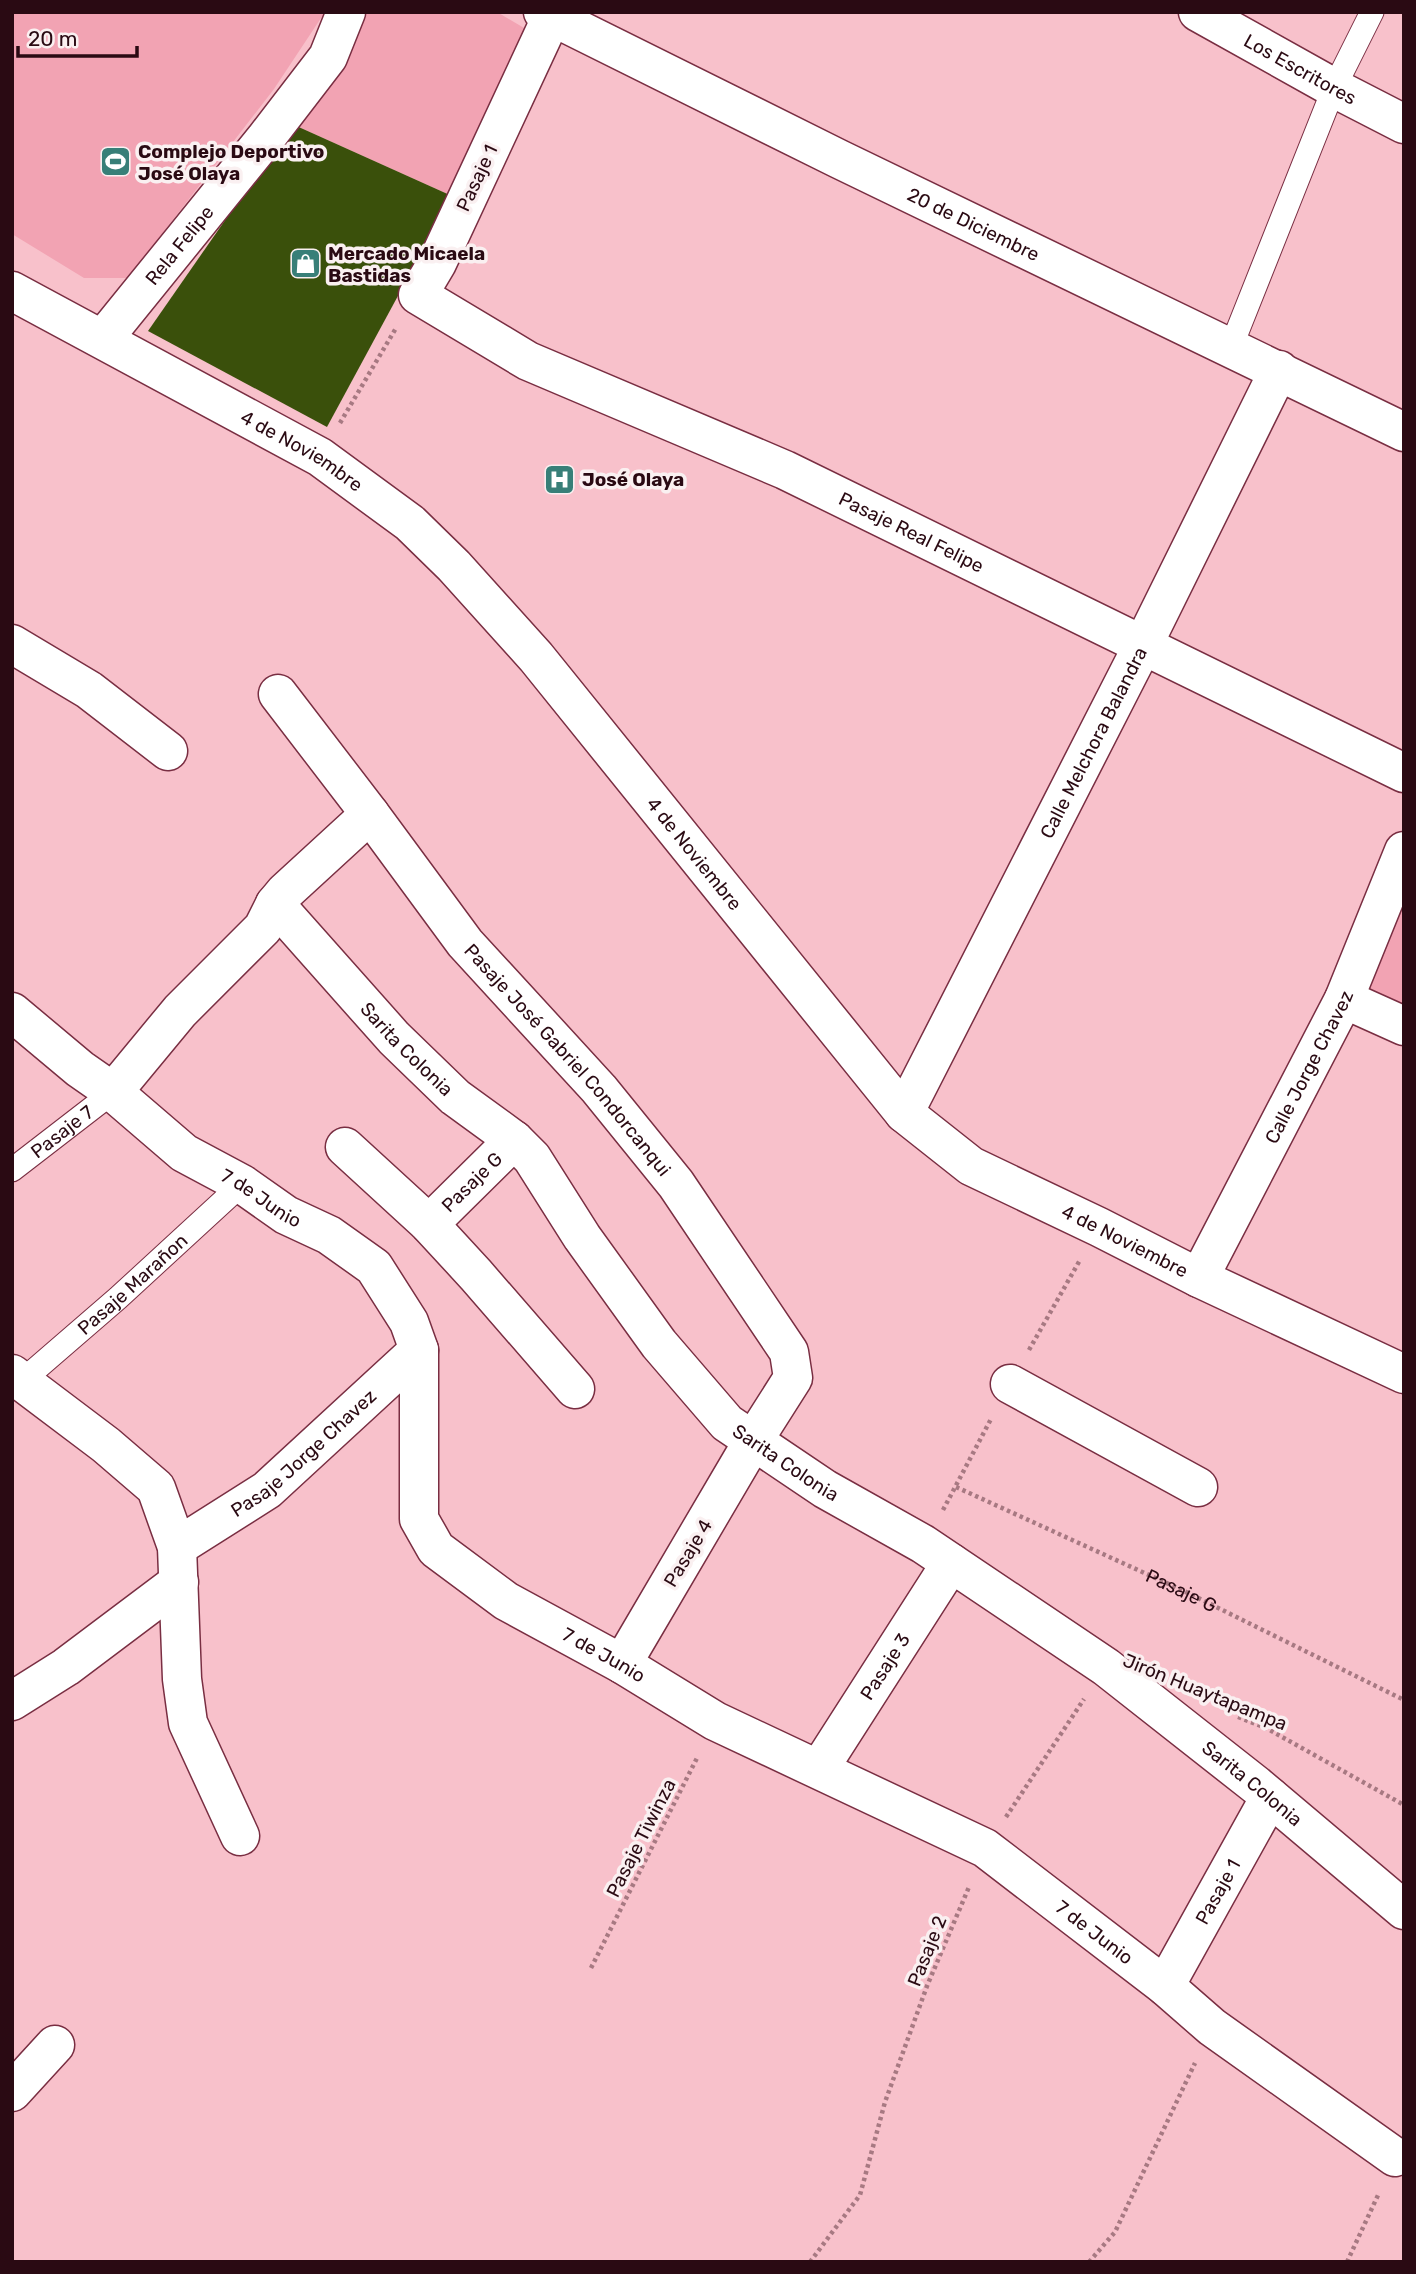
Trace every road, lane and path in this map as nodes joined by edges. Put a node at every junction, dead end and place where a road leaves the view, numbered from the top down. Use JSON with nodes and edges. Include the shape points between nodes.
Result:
{"nodes":[{"id":1,"x":346,"y":12,"type":"edge"},
{"id":2,"x":1198,"y":12,"type":"edge"},
{"id":3,"x":1372,"y":12,"type":"edge"},
{"id":4,"x":548,"y":14,"type":"edge"},
{"id":5,"x":1334,"y":88,"type":"junction"},
{"id":6,"x":1404,"y":124,"type":"edge"},
{"id":7,"x":12,"y":291,"type":"edge"},
{"id":8,"x":418,"y":295,"type":"junction"},
{"id":9,"x":103,"y":340,"type":"junction"},
{"id":10,"x":1231,"y":346,"type":"junction"},
{"id":11,"x":1279,"y":370,"type":"junction"},
{"id":12,"x":335,"y":432,"type":"dead end"},
{"id":13,"x":1404,"y":432,"type":"edge"},
{"id":14,"x":12,"y":644,"type":"edge"},
{"id":15,"x":1143,"y":645,"type":"junction"},
{"id":16,"x":278,"y":694,"type":"dead end"},
{"id":17,"x":168,"y":751,"type":"dead end"},
{"id":18,"x":1404,"y":773,"type":"edge"},
{"id":19,"x":370,"y":814,"type":"junction"},
{"id":20,"x":1404,"y":851,"type":"edge"},
{"id":21,"x":275,"y":904,"type":"junction"},
{"id":22,"x":1344,"y":999,"type":"junction"},
{"id":23,"x":12,"y":1012,"type":"edge"},
{"id":24,"x":1404,"y":1026,"type":"edge"},
{"id":25,"x":113,"y":1092,"type":"junction"},
{"id":26,"x":904,"y":1113,"type":"junction"},
{"id":27,"x":514,"y":1140,"type":"junction"},
{"id":28,"x":345,"y":1147,"type":"dead end"},
{"id":29,"x":12,"y":1170,"type":"edge"},
{"id":30,"x":242,"y":1184,"type":"junction"},
{"id":31,"x":429,"y":1224,"type":"junction"},
{"id":32,"x":1199,"y":1278,"type":"junction"},
{"id":33,"x":419,"y":1350,"type":"junction"},
{"id":34,"x":1404,"y":1374,"type":"edge"},
{"id":35,"x":17,"y":1377,"type":"edge"},
{"id":36,"x":1010,"y":1384,"type":"dead end"},
{"id":37,"x":575,"y":1389,"type":"dead end"},
{"id":38,"x":753,"y":1441,"type":"junction"},
{"id":39,"x":956,"y":1487,"type":"dead end"},
{"id":40,"x":1198,"y":1487,"type":"dead end"},
{"id":41,"x":951,"y":1563,"type":"junction"},
{"id":42,"x":178,"y":1565,"type":"junction"},
{"id":43,"x":622,"y":1664,"type":"junction"},
{"id":44,"x":1105,"y":1667,"type":"junction"},
{"id":45,"x":1404,"y":1700,"type":"edge"},
{"id":46,"x":12,"y":1701,"type":"edge"},
{"id":47,"x":1229,"y":1714,"type":"dead end"},
{"id":48,"x":716,"y":1721,"type":"junction"},
{"id":49,"x":818,"y":1769,"type":"junction"},
{"id":50,"x":1270,"y":1797,"type":"junction"},
{"id":51,"x":1404,"y":1805,"type":"edge"},
{"id":52,"x":240,"y":1836,"type":"dead end"},
{"id":53,"x":985,"y":1848,"type":"junction"},
{"id":54,"x":1404,"y":1910,"type":"edge"},
{"id":55,"x":591,"y":1968,"type":"dead end"},
{"id":56,"x":1165,"y":1986,"type":"junction"},
{"id":57,"x":1212,"y":2027,"type":"junction"},
{"id":58,"x":55,"y":2045,"type":"dead end"},
{"id":59,"x":12,"y":2092,"type":"edge"},
{"id":60,"x":1395,"y":2157,"type":"joint"},
{"id":61,"x":810,"y":2262,"type":"edge"},
{"id":62,"x":1089,"y":2262,"type":"edge"},
{"id":63,"x":1347,"y":2262,"type":"edge"}],
"edges":[{"from":1,"to":9,"type":"street","name":"Rela Felipe","via":[[328,57]]},
{"from":2,"to":5,"type":"street","name":"Los Escritores"},
{"from":3,"to":5,"type":"lane"},
{"from":4,"to":8,"type":"street","name":"Pasaje 1"},
{"from":4,"to":10,"type":"street","name":"20 de Diciembre"},
{"from":5,"to":6,"type":"street","name":"Los Escritores"},
{"from":5,"to":10,"type":"lane"},
{"from":7,"to":9,"type":"street","name":"4 de Noviembre"},
{"from":8,"to":12,"type":"path"},
{"from":8,"to":15,"type":"street","name":"Pasaje Real Felipe","via":[[528,361],[785,470]]},
{"from":9,"to":26,"type":"street","name":"4 de Noviembre","via":[[320,457],[410,523],[536,657]]},
{"from":10,"to":11,"type":"street","name":"20 de Diciembre"},
{"from":11,"to":13,"type":"street","name":"20 de Diciembre"},
{"from":11,"to":15,"type":"street","name":"Calle Melchora Balandra"},
{"from":14,"to":17,"type":"street","via":[[89,690]]},
{"from":15,"to":18,"type":"street","name":"Pasaje Real Felipe"},
{"from":15,"to":26,"type":"street","name":"Calle Melchora Balandra"},
{"from":16,"to":19,"type":"street","name":"Pasaje José Gabriel Condorcanqui"},
{"from":19,"to":21,"type":"street"},
{"from":19,"to":38,"type":"street","name":"Pasaje José Gabriel Condorcanqui","via":[[465,943],[599,1089],[676,1184],[789,1352],[793,1378]]},
{"from":20,"to":22,"type":"street","name":"Calle Jorge Chavez"},
{"from":21,"to":25,"type":"street","via":[[264,928],[180,1011]]},
{"from":21,"to":27,"type":"street","name":"Sarita Colonia","via":[[394,1038],[454,1097]]},
{"from":22,"to":24,"type":"street"},
{"from":22,"to":32,"type":"street","name":"Calle Jorge Chavez"},
{"from":23,"to":25,"type":"street","name":"7 de Junio"},
{"from":25,"to":29,"type":"lane","name":"Pasaje 7"},
{"from":25,"to":30,"type":"street","name":"7 de Junio","via":[[184,1153]]},
{"from":26,"to":32,"type":"street","name":"4 de Noviembre","via":[[971,1166]]},
{"from":27,"to":31,"type":"street","name":"Pasaje G"},
{"from":27,"to":38,"type":"street","name":"Sarita Colonia","via":[[659,1344],[727,1423]]},
{"from":28,"to":31,"type":"street"},
{"from":30,"to":33,"type":"street","name":"7 de Junio","via":[[374,1267],[409,1322]]},
{"from":30,"to":35,"type":"lane","name":"Pasaje Marañon","via":[[127,1290]]},
{"from":31,"to":37,"type":"street"},
{"from":32,"to":34,"type":"street","name":"4 de Noviembre"},
{"from":33,"to":42,"type":"street","name":"Pasaje Jorge Chavez"},
{"from":33,"to":43,"type":"street","name":"7 de Junio","via":[[419,1519],[436,1549],[506,1601]]},
{"from":35,"to":42,"type":"street","via":[[156,1488]]},
{"from":36,"to":40,"type":"street"},
{"from":38,"to":41,"type":"street","name":"Sarita Colonia"},
{"from":38,"to":43,"type":"street","name":"Pasaje 4"},
{"from":39,"to":45,"type":"path","name":"Pasaje G","via":[[1184,1591]]},
{"from":41,"to":44,"type":"street","name":"Sarita Colonia"},
{"from":41,"to":49,"type":"street","name":"Pasaje 3"},
{"from":42,"to":46,"type":"street","name":"Pasaje Jorge Chavez","via":[[66,1667]]},
{"from":42,"to":52,"type":"street","via":[[188,1723]]},
{"from":43,"to":48,"type":"street","name":"7 de Junio"},
{"from":44,"to":50,"type":"street","name":"Sarita Colonia"},
{"from":44,"to":53,"type":"path","name":"Pasaje 2"},
{"from":47,"to":51,"type":"path","name":"Jirón Huaytapampa","via":[[1266,1728]]},
{"from":48,"to":49,"type":"street","name":"7 de Junio"},
{"from":48,"to":55,"type":"path","name":"Pasaje Tiwinza"},
{"from":49,"to":53,"type":"street","name":"7 de Junio"},
{"from":50,"to":54,"type":"street","name":"Sarita Colonia"},
{"from":50,"to":56,"type":"street","name":"Pasaje 1"},
{"from":53,"to":56,"type":"street","name":"7 de Junio"},
{"from":53,"to":61,"type":"path","name":"Pasaje 2","via":[[885,2102],[860,2195]]},
{"from":56,"to":57,"type":"street","name":"7 de Junio"},
{"from":57,"to":60,"type":"street","name":"7 de Junio"},
{"from":57,"to":62,"type":"path","via":[[1115,2232]]},
{"from":58,"to":59,"type":"street"},
{"from":60,"to":63,"type":"path"}]}
